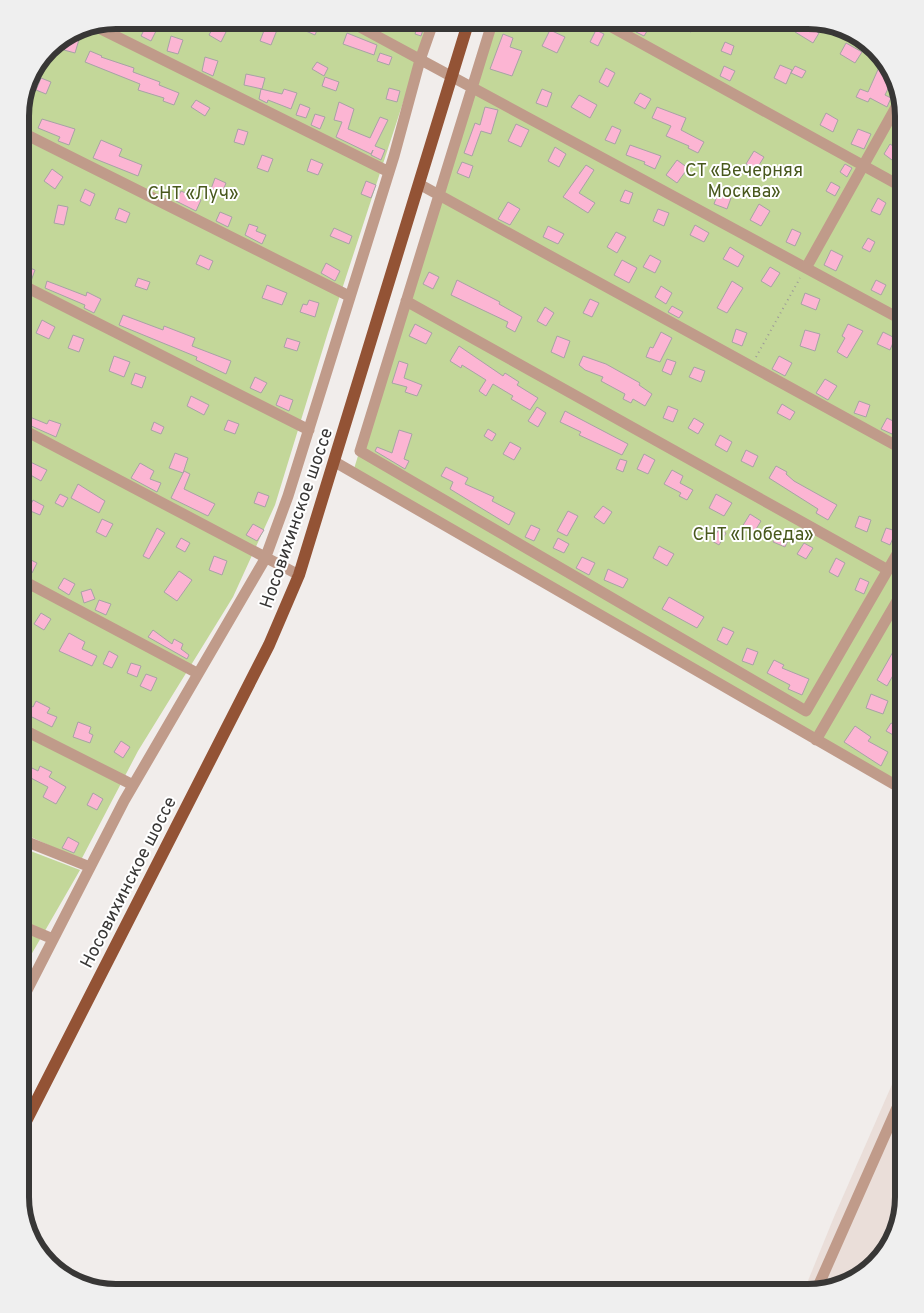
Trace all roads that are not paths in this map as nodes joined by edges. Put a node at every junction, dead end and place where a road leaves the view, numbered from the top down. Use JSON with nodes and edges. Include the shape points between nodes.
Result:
{"nodes":[{"id":1,"x":363,"y":29,"type":"edge"},
{"id":2,"x":431,"y":29,"type":"edge"},
{"id":3,"x":466,"y":29,"type":"edge"},
{"id":4,"x":491,"y":29,"type":"edge"},
{"id":5,"x":615,"y":29,"type":"edge"},
{"id":6,"x":103,"y":30,"type":"edge"},
{"id":7,"x":420,"y":60,"type":"junction"},
{"id":8,"x":452,"y":77,"type":"junction"},
{"id":9,"x":472,"y":88,"type":"junction"},
{"id":10,"x":895,"y":109,"type":"edge"},
{"id":11,"x":29,"y":136,"type":"edge"},
{"id":12,"x":863,"y":165,"type":"junction"},
{"id":13,"x":389,"y":172,"type":"junction"},
{"id":14,"x":895,"y":183,"type":"edge"},
{"id":15,"x":419,"y":184,"type":"junction"},
{"id":16,"x":439,"y":195,"type":"junction"},
{"id":17,"x":806,"y":268,"type":"junction"},
{"id":18,"x":29,"y":289,"type":"edge"},
{"id":19,"x":349,"y":296,"type":"junction"},
{"id":20,"x":406,"y":301,"type":"junction"},
{"id":21,"x":895,"y":316,"type":"edge"},
{"id":22,"x":308,"y":430,"type":"junction"},
{"id":23,"x":29,"y":433,"type":"edge"},
{"id":24,"x":895,"y":445,"type":"edge"},
{"id":25,"x":335,"y":462,"type":"junction"},
{"id":26,"x":895,"y":558,"type":"edge"},
{"id":27,"x":265,"y":559,"type":"junction"},
{"id":28,"x":888,"y":570,"type":"junction"},
{"id":29,"x":299,"y":575,"type":"junction"},
{"id":30,"x":29,"y":584,"type":"edge"},
{"id":31,"x":895,"y":604,"type":"edge"},
{"id":32,"x":197,"y":673,"type":"junction"},
{"id":33,"x":29,"y":733,"type":"edge"},
{"id":34,"x":816,"y":740,"type":"junction"},
{"id":35,"x":133,"y":785,"type":"junction"},
{"id":36,"x":895,"y":785,"type":"edge"},
{"id":37,"x":29,"y":843,"type":"edge"},
{"id":38,"x":90,"y":867,"type":"junction"},
{"id":39,"x":29,"y":928,"type":"edge"},
{"id":40,"x":52,"y":939,"type":"junction"},
{"id":41,"x":29,"y":986,"type":"edge"},
{"id":42,"x":895,"y":1112,"type":"edge"},
{"id":43,"x":29,"y":1114,"type":"edge"},
{"id":44,"x":819,"y":1284,"type":"edge"}],
"edges":[{"from":1,"to":7,"type":"street"},
{"from":2,"to":7,"type":"street"},
{"from":3,"to":8,"type":"main road","name":"Носовихинское шоссе"},
{"from":4,"to":9,"type":"street"},
{"from":5,"to":12,"type":"street"},
{"from":6,"to":13,"type":"street"},
{"from":7,"to":8,"type":"street"},
{"from":7,"to":13,"type":"street"},
{"from":8,"to":9,"type":"street"},
{"from":8,"to":15,"type":"main road","name":"Носовихинское шоссе"},
{"from":9,"to":16,"type":"street"},
{"from":9,"to":17,"type":"street"},
{"from":10,"to":12,"type":"street"},
{"from":11,"to":19,"type":"street"},
{"from":12,"to":14,"type":"street"},
{"from":12,"to":17,"type":"street"},
{"from":13,"to":19,"type":"street"},
{"from":15,"to":16,"type":"street"},
{"from":15,"to":25,"type":"main road","name":"Носовихинское шоссе"},
{"from":16,"to":20,"type":"street"},
{"from":16,"to":24,"type":"street"},
{"from":17,"to":21,"type":"street"},
{"from":18,"to":22,"type":"street"},
{"from":19,"to":22,"type":"street"},
{"from":20,"to":28,"type":"street"},
{"from":20,"to":28,"type":"street","via":[[360,451],[806,711]]},
{"from":22,"to":27,"type":"street"},
{"from":23,"to":27,"type":"street"},
{"from":25,"to":29,"type":"main road","name":"Носовихинское шоссе"},
{"from":25,"to":34,"type":"street"},
{"from":26,"to":28,"type":"street"},
{"from":27,"to":29,"type":"street"},
{"from":27,"to":32,"type":"street"},
{"from":29,"to":43,"type":"main road","name":"Носовихинское шоссе","via":[[269,645]]},
{"from":30,"to":32,"type":"street"},
{"from":31,"to":34,"type":"street"},
{"from":32,"to":35,"type":"street"},
{"from":33,"to":35,"type":"street"},
{"from":34,"to":36,"type":"street"},
{"from":35,"to":38,"type":"street"},
{"from":37,"to":38,"type":"street"},
{"from":38,"to":40,"type":"street"},
{"from":39,"to":40,"type":"street"},
{"from":40,"to":41,"type":"street"},
{"from":42,"to":44,"type":"street"}]}
